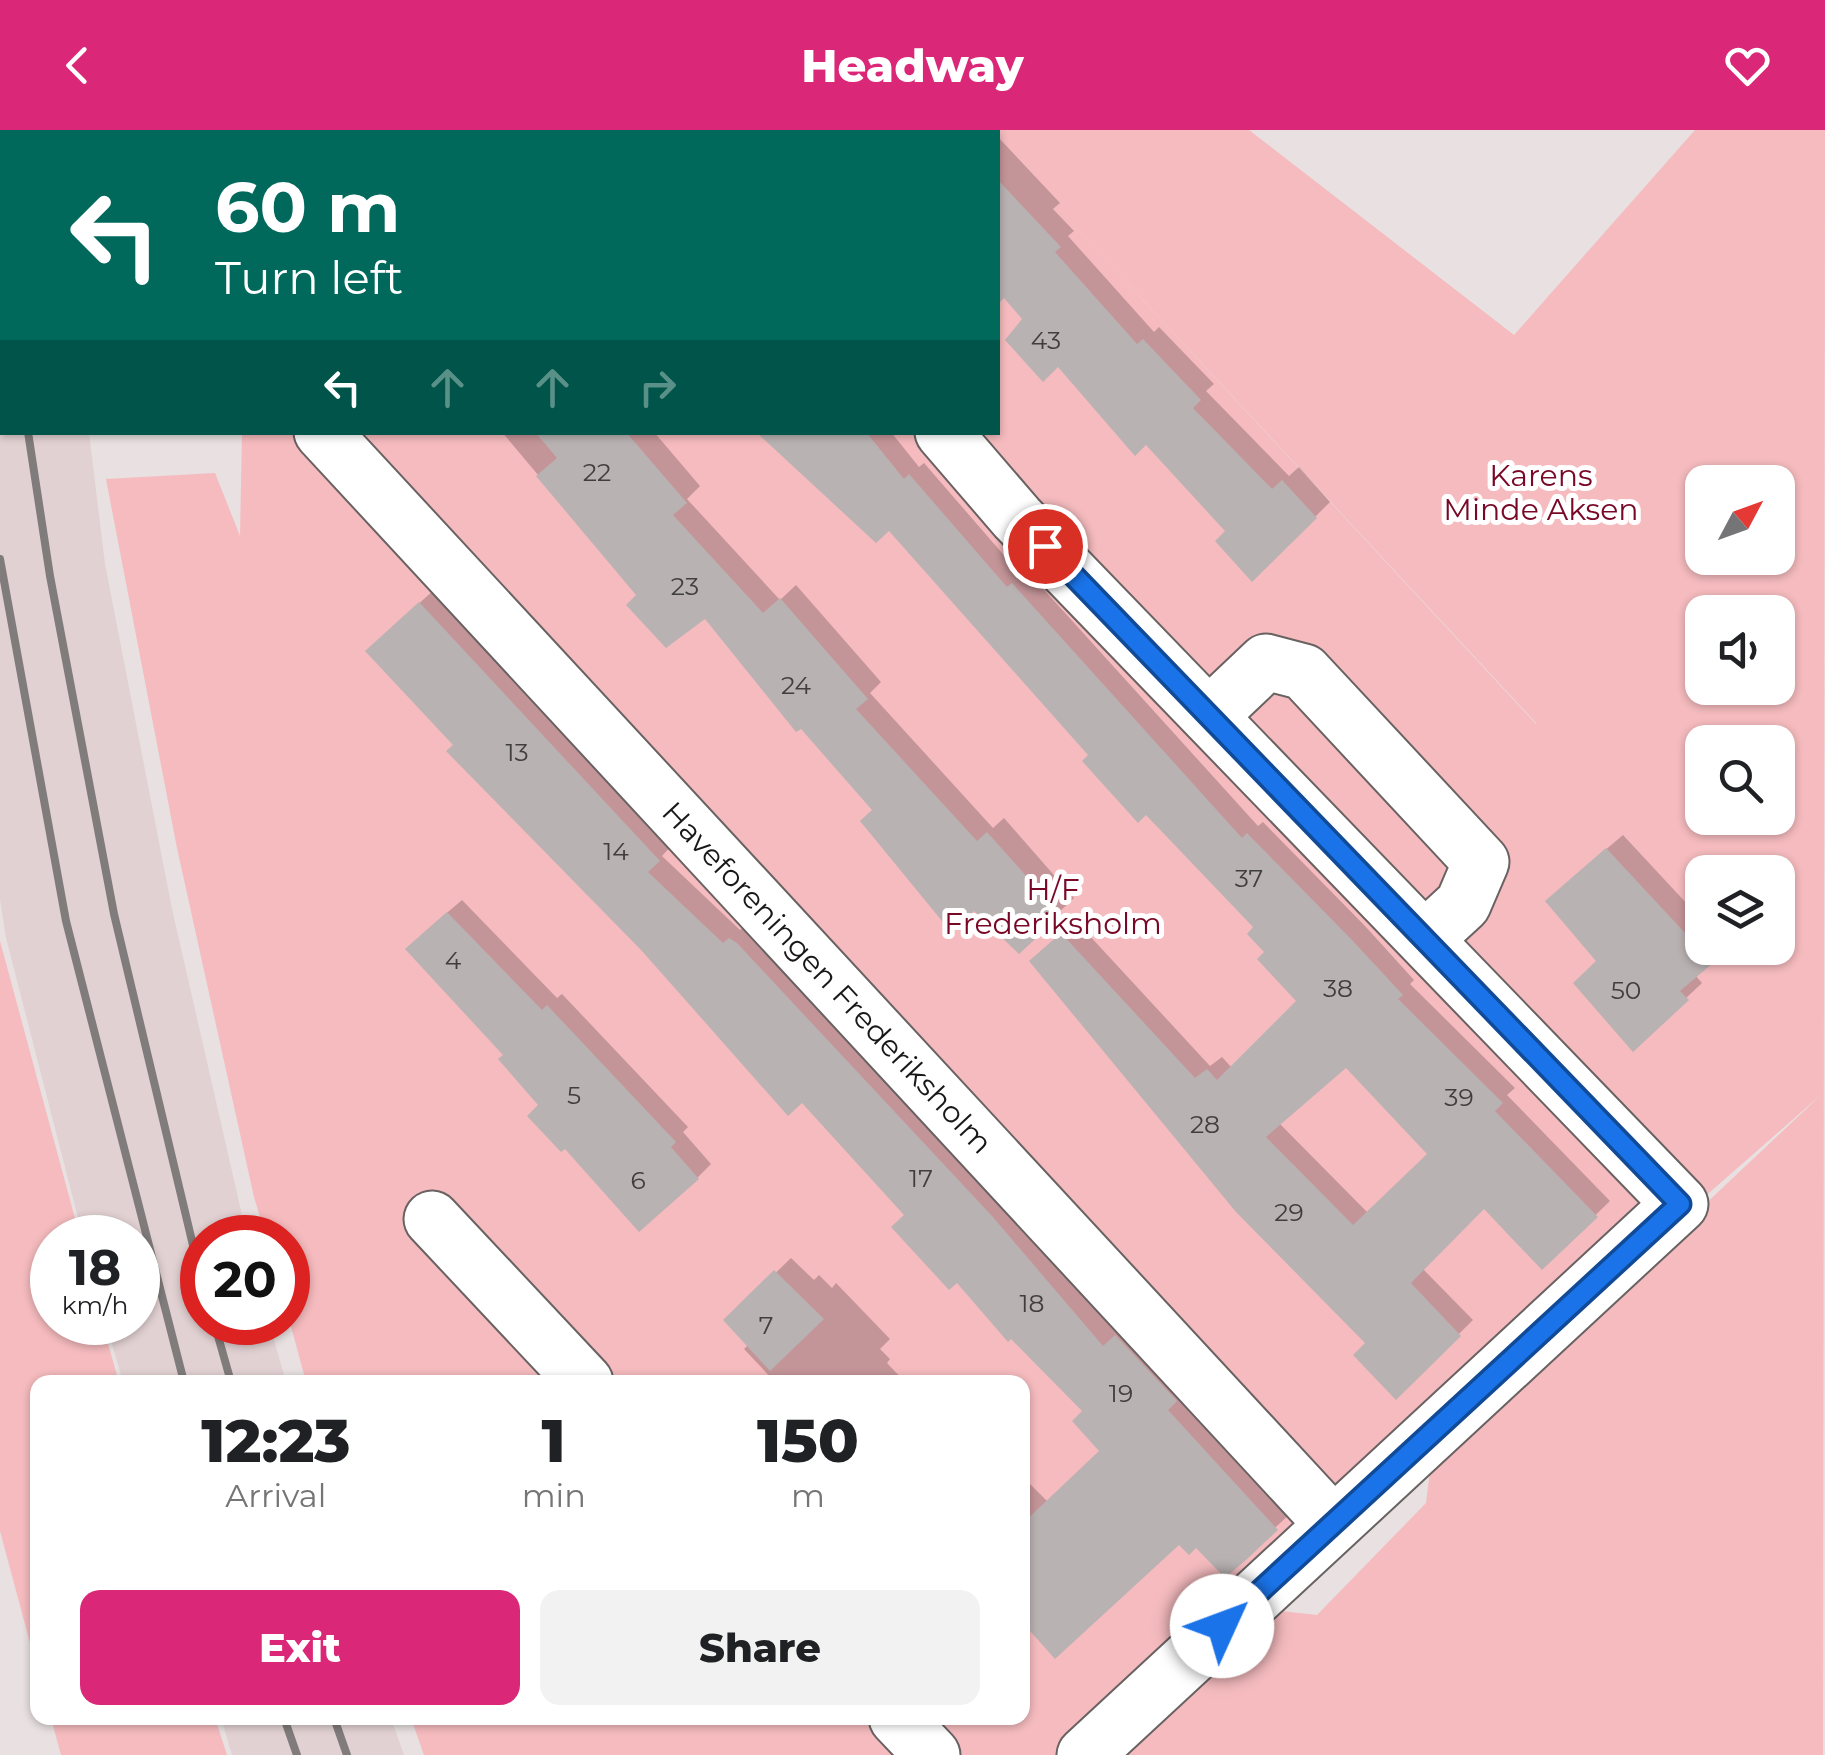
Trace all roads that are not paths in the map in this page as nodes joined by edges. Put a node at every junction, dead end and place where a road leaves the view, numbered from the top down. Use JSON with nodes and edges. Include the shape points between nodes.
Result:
{"nodes":[{"id":1,"x":325,"y":435,"type":"edge"},
{"id":2,"x":946,"y":435,"type":"edge"},
{"id":3,"x":1209,"y":716,"type":"junction"},
{"id":4,"x":1425,"y":939,"type":"junction"},
{"id":5,"x":432,"y":1219,"type":"dead end"},
{"id":6,"x":578,"y":1375,"type":"edge"},
{"id":7,"x":1332,"y":1524,"type":"junction"},
{"id":8,"x":904,"y":1725,"type":"edge"},
{"id":9,"x":932,"y":1755,"type":"edge"},
{"id":10,"x":1086,"y":1755,"type":"edge"}],
"edges":[{"from":1,"to":7,"type":"lane","name":"Haveforeningen Frederiksholm"},
{"from":2,"to":3,"type":"lane"},
{"from":3,"to":4,"type":"lane"},
{"from":3,"to":4,"type":"lane","via":[[1266,662],[1304,672],[1480,862],[1463,904]]},
{"from":4,"to":7,"type":"lane","via":[[1680,1204]]},
{"from":5,"to":6,"type":"lane"},
{"from":7,"to":10,"type":"lane"},
{"from":8,"to":9,"type":"lane"}]}
